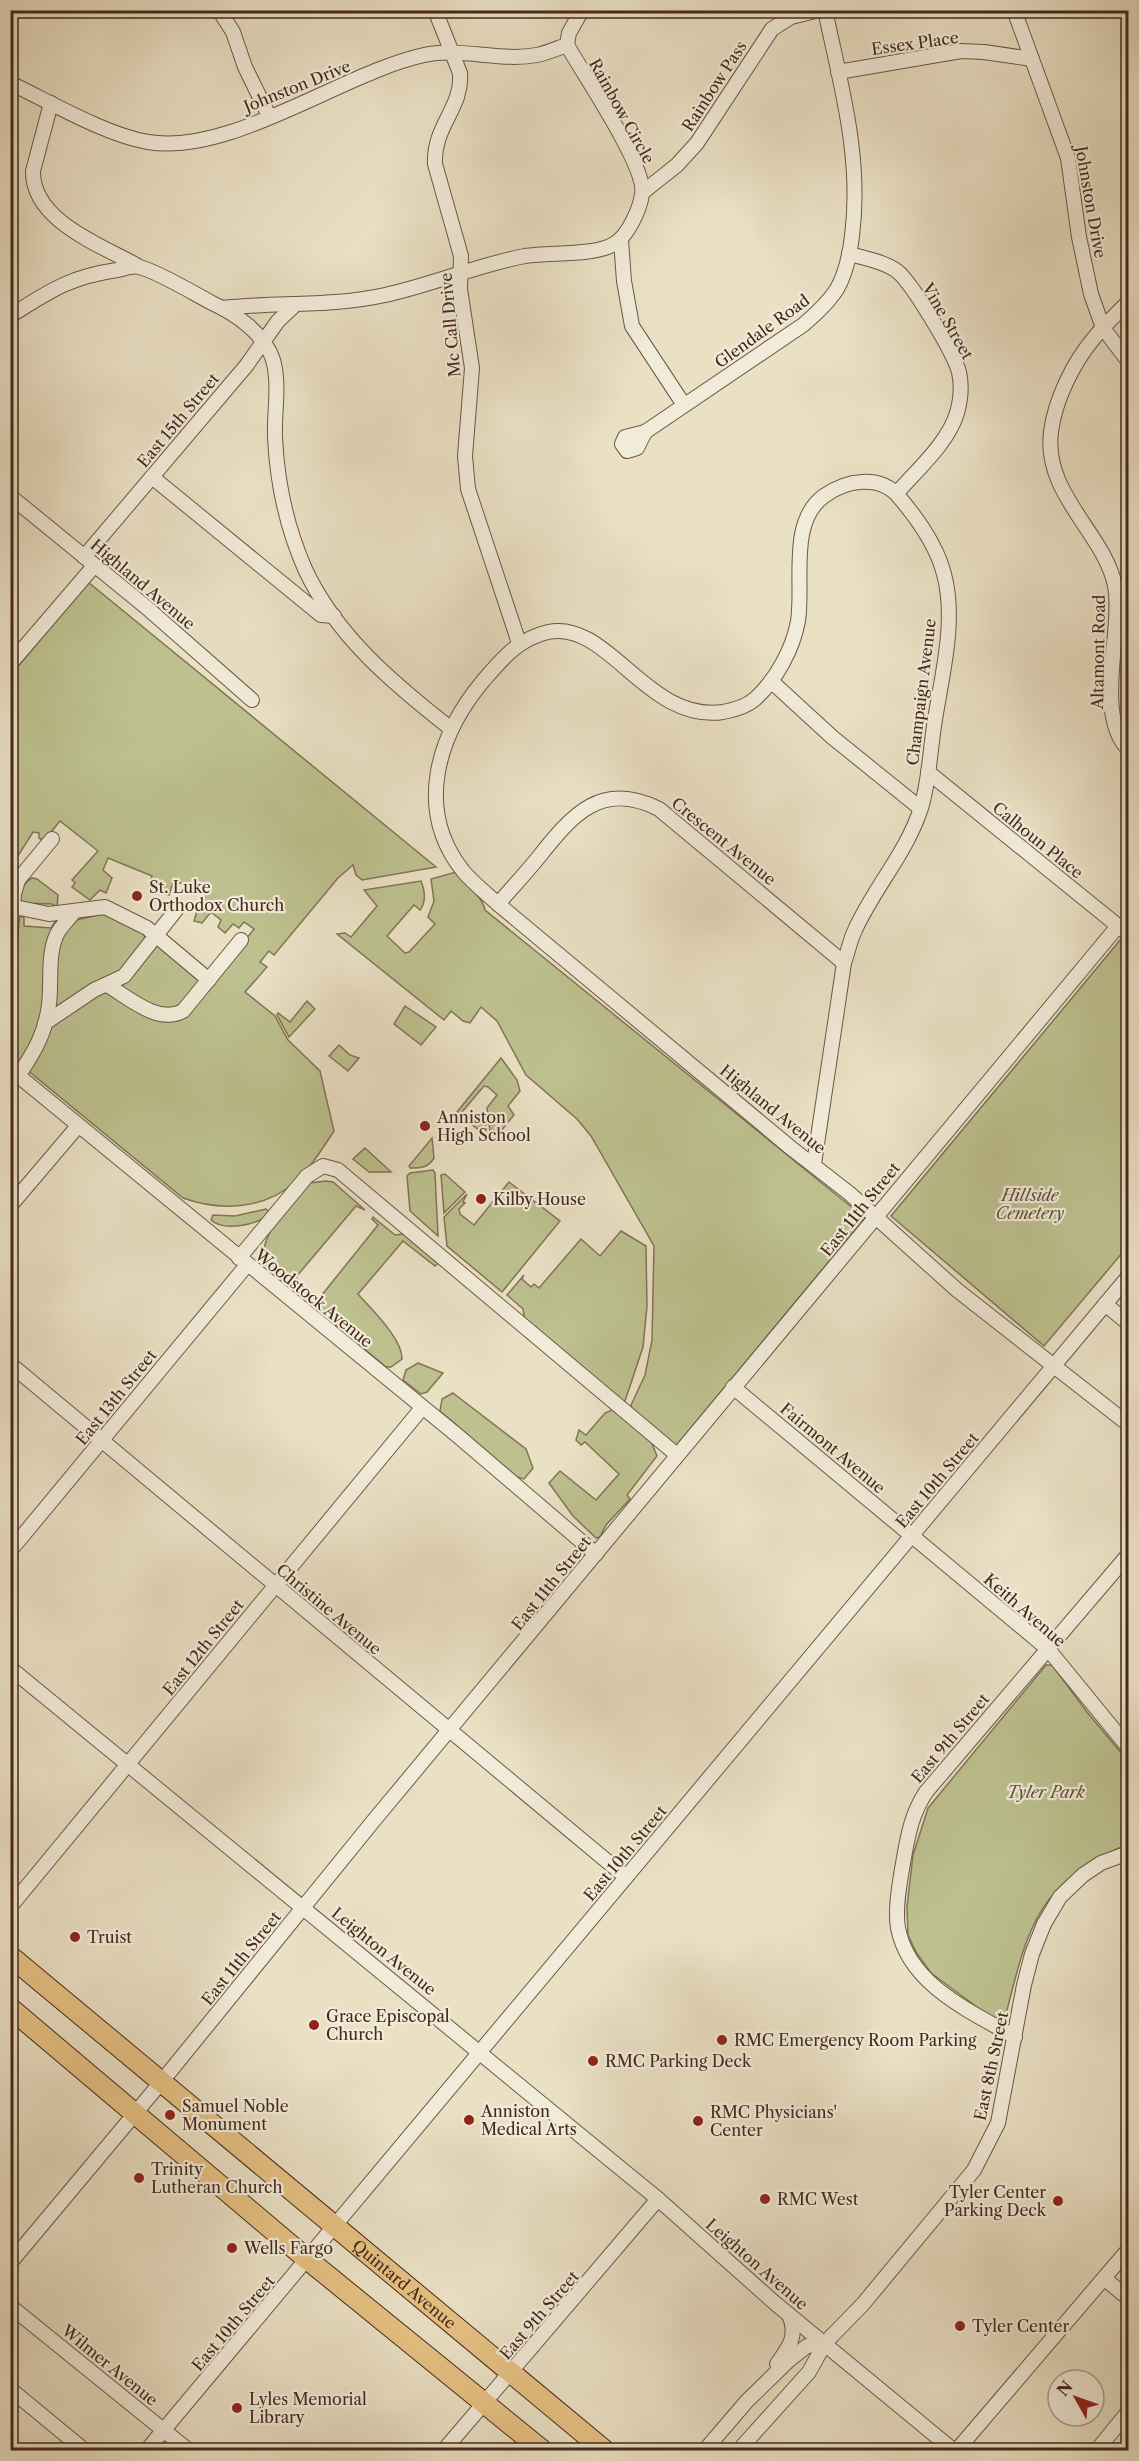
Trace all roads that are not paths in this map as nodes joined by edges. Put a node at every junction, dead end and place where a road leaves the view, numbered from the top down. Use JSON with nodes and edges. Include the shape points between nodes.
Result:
{"nodes":[{"id":1,"x":435,"y":10,"type":"edge"},
{"id":2,"x":582,"y":10,"type":"edge"},
{"id":3,"x":819,"y":10,"type":"edge"},
{"id":4,"x":825,"y":10,"type":"edge"},
{"id":5,"x":1014,"y":10,"type":"edge"},
{"id":6,"x":226,"y":12,"type":"edge"},
{"id":7,"x":567,"y":45,"type":"junction"},
{"id":8,"x":452,"y":51,"type":"junction"},
{"id":9,"x":1032,"y":59,"type":"junction"},
{"id":10,"x":838,"y":72,"type":"junction"},
{"id":11,"x":10,"y":83,"type":"edge"},
{"id":12,"x":51,"y":103,"type":"junction"},
{"id":13,"x":269,"y":116,"type":"junction"},
{"id":14,"x":643,"y":192,"type":"junction"},
{"id":15,"x":621,"y":240,"type":"junction"},
{"id":16,"x":849,"y":254,"type":"junction"},
{"id":17,"x":138,"y":266,"type":"junction"},
{"id":18,"x":461,"y":275,"type":"junction"},
{"id":19,"x":1128,"y":302,"type":"edge"},
{"id":20,"x":296,"y":304,"type":"junction"},
{"id":21,"x":222,"y":308,"type":"junction"},
{"id":22,"x":10,"y":316,"type":"edge"},
{"id":23,"x":1103,"y":328,"type":"junction"},
{"id":24,"x":265,"y":342,"type":"junction"},
{"id":25,"x":1128,"y":361,"type":"edge"},
{"id":26,"x":684,"y":405,"type":"junction"},
{"id":27,"x":645,"y":432,"type":"dead end"},
{"id":28,"x":152,"y":477,"type":"junction"},
{"id":29,"x":897,"y":494,"type":"junction"},
{"id":30,"x":10,"y":495,"type":"edge"},
{"id":31,"x":89,"y":561,"type":"junction"},
{"id":32,"x":334,"y":616,"type":"junction"},
{"id":33,"x":519,"y":643,"type":"junction"},
{"id":34,"x":10,"y":664,"type":"edge"},
{"id":35,"x":771,"y":681,"type":"junction"},
{"id":36,"x":252,"y":700,"type":"dead end"},
{"id":37,"x":450,"y":728,"type":"junction"},
{"id":38,"x":1128,"y":750,"type":"edge"},
{"id":39,"x":928,"y":772,"type":"junction"},
{"id":40,"x":920,"y":808,"type":"junction"},
{"id":41,"x":52,"y":839,"type":"dead end"},
{"id":42,"x":498,"y":904,"type":"junction"},
{"id":43,"x":12,"y":907,"type":"edge"},
{"id":44,"x":176,"y":910,"type":"dead end"},
{"id":45,"x":74,"y":912,"type":"junction"},
{"id":46,"x":1123,"y":930,"type":"edge"},
{"id":47,"x":157,"y":935,"type":"junction"},
{"id":48,"x":241,"y":940,"type":"dead end"},
{"id":49,"x":10,"y":942,"type":"edge"},
{"id":50,"x":844,"y":963,"type":"junction"},
{"id":51,"x":209,"y":980,"type":"junction"},
{"id":52,"x":107,"y":985,"type":"junction"},
{"id":53,"x":45,"y":1023,"type":"junction"},
{"id":54,"x":14,"y":1072,"type":"edge"},
{"id":55,"x":78,"y":1126,"type":"junction"},
{"id":56,"x":814,"y":1164,"type":"junction"},
{"id":57,"x":10,"y":1206,"type":"edge"},
{"id":58,"x":875,"y":1218,"type":"junction"},
{"id":59,"x":243,"y":1261,"type":"junction"},
{"id":60,"x":1128,"y":1277,"type":"edge"},
{"id":61,"x":1106,"y":1304,"type":"junction"},
{"id":62,"x":1128,"y":1323,"type":"edge"},
{"id":63,"x":10,"y":1364,"type":"edge"},
{"id":64,"x":1054,"y":1366,"type":"junction"},
{"id":65,"x":734,"y":1387,"type":"junction"},
{"id":66,"x":422,"y":1408,"type":"junction"},
{"id":67,"x":1128,"y":1424,"type":"edge"},
{"id":68,"x":102,"y":1440,"type":"junction"},
{"id":69,"x":677,"y":1455,"type":"junction"},
{"id":70,"x":912,"y":1535,"type":"junction"},
{"id":71,"x":10,"y":1551,"type":"edge"},
{"id":72,"x":596,"y":1554,"type":"junction"},
{"id":73,"x":1128,"y":1555,"type":"edge"},
{"id":74,"x":275,"y":1586,"type":"junction"},
{"id":75,"x":1048,"y":1649,"type":"junction"},
{"id":76,"x":10,"y":1668,"type":"edge"},
{"id":77,"x":450,"y":1730,"type":"junction"},
{"id":78,"x":1128,"y":1747,"type":"edge"},
{"id":79,"x":128,"y":1765,"type":"junction"},
{"id":80,"x":1128,"y":1853,"type":"edge"},
{"id":81,"x":626,"y":1877,"type":"junction"},
{"id":82,"x":10,"y":1906,"type":"edge"},
{"id":83,"x":304,"y":1907,"type":"junction"},
{"id":84,"x":10,"y":1956,"type":"edge"},
{"id":85,"x":10,"y":2008,"type":"edge"},
{"id":86,"x":1015,"y":2037,"type":"junction"},
{"id":87,"x":480,"y":2052,"type":"junction"},
{"id":88,"x":163,"y":2080,"type":"junction"},
{"id":89,"x":135,"y":2114,"type":"junction"},
{"id":90,"x":658,"y":2199,"type":"junction"},
{"id":91,"x":334,"y":2226,"type":"junction"},
{"id":92,"x":1128,"y":2250,"type":"edge"},
{"id":93,"x":308,"y":2259,"type":"junction"},
{"id":94,"x":10,"y":2263,"type":"edge"},
{"id":95,"x":1105,"y":2279,"type":"junction"},
{"id":96,"x":1128,"y":2298,"type":"edge"},
{"id":97,"x":10,"y":2306,"type":"edge"},
{"id":98,"x":789,"y":2314,"type":"junction"},
{"id":99,"x":825,"y":2343,"type":"junction"},
{"id":100,"x":510,"y":2374,"type":"junction"},
{"id":101,"x":763,"y":2385,"type":"junction"},
{"id":102,"x":10,"y":2389,"type":"edge"},
{"id":103,"x":485,"y":2403,"type":"junction"},
{"id":104,"x":1128,"y":2412,"type":"edge"},
{"id":105,"x":164,"y":2430,"type":"junction"},
{"id":106,"x":84,"y":2451,"type":"edge"},
{"id":107,"x":147,"y":2451,"type":"edge"},
{"id":108,"x":188,"y":2451,"type":"edge"},
{"id":109,"x":444,"y":2451,"type":"edge"},
{"id":110,"x":542,"y":2451,"type":"edge"},
{"id":111,"x":604,"y":2451,"type":"edge"},
{"id":112,"x":705,"y":2451,"type":"edge"},
{"id":113,"x":739,"y":2451,"type":"edge"},
{"id":114,"x":955,"y":2451,"type":"edge"},
{"id":115,"x":1097,"y":2451,"type":"edge"}],
"edges":[{"from":1,"to":8,"type":"street","name":"Mc Call Drive"},
{"from":2,"to":7,"type":"street"},
{"from":3,"to":14,"type":"street","name":"Rainbow Pass","via":[[791,17],[772,30],[697,143]]},
{"from":4,"to":10,"type":"street","name":"Glendale Road"},
{"from":5,"to":9,"type":"street","name":"Johnston Drive"},
{"from":6,"to":13,"type":"street"},
{"from":7,"to":8,"type":"street","name":"Johnston Drive","via":[[537,55]]},
{"from":7,"to":14,"type":"street","name":"Rainbow Circle","via":[[637,165]]},
{"from":8,"to":13,"type":"street","name":"Johnston Drive","via":[[422,56]]},
{"from":8,"to":18,"type":"street","name":"Mc Call Drive","via":[[460,73],[459,95],[439,132],[434,153],[461,256]]},
{"from":9,"to":10,"type":"street","name":"Essex Place","via":[[961,51]]},
{"from":9,"to":23,"type":"street","name":"Johnston Drive","via":[[1068,158],[1079,237]]},
{"from":10,"to":16,"type":"street","name":"Glendale Road","via":[[856,181]]},
{"from":11,"to":12,"type":"street","name":"Johnston Drive"},
{"from":12,"to":13,"type":"street","name":"Johnston Drive","via":[[125,136],[172,144],[216,136]]},
{"from":12,"to":17,"type":"street","via":[[33,171],[35,192],[41,204],[62,222]]},
{"from":14,"to":15,"type":"street"},
{"from":15,"to":18,"type":"street","via":[[600,249],[532,255]]},
{"from":15,"to":26,"type":"street","via":[[632,326]]},
{"from":16,"to":26,"type":"street","name":"Glendale Road","via":[[838,286],[826,304],[760,356]]},
{"from":16,"to":29,"type":"street","name":"Vine Street","via":[[897,272],[947,347],[960,380],[953,423]]},
{"from":17,"to":21,"type":"street"},
{"from":17,"to":22,"type":"street","via":[[72,279]]},
{"from":18,"to":20,"type":"street","via":[[385,295],[331,304]]},
{"from":18,"to":33,"type":"street","name":"Mc Call Drive","via":[[472,368],[465,456],[468,489]]},
{"from":19,"to":23,"type":"street","name":"Altamont Road"},
{"from":20,"to":21,"type":"street"},
{"from":20,"to":24,"type":"street","name":"East 15th Street","via":[[278,321]]},
{"from":21,"to":24,"type":"street"},
{"from":23,"to":25,"type":"street","name":"Johnston Drive"},
{"from":23,"to":38,"type":"street","name":"Altamont Road","via":[[1062,392],[1054,412],[1050,444],[1062,489],[1113,576],[1113,720]]},
{"from":24,"to":28,"type":"street","name":"East 15th Street"},
{"from":24,"to":32,"type":"street","via":[[276,371],[275,438],[284,506],[306,570]]},
{"from":26,"to":27,"type":"street","name":"Glendale Road"},
{"from":28,"to":31,"type":"street","name":"East 15th Street"},
{"from":28,"to":32,"type":"street","via":[[321,615]]},
{"from":29,"to":35,"type":"street","via":[[880,484],[855,482],[815,504],[802,538],[797,625]]},
{"from":29,"to":39,"type":"street","name":"Champaign Avenue","via":[[936,552],[948,596],[948,629]]},
{"from":30,"to":31,"type":"street","name":"Highland Avenue"},
{"from":31,"to":34,"type":"street","name":"East 15th Street"},
{"from":31,"to":36,"type":"street","name":"Highland Avenue"},
{"from":32,"to":37,"type":"street","via":[[387,676]]},
{"from":33,"to":35,"type":"street","via":[[557,631],[582,636],[660,697],[698,713],[731,711],[750,703]]},
{"from":33,"to":37,"type":"street","via":[[464,705]]},
{"from":35,"to":40,"type":"street","via":[[832,737]]},
{"from":37,"to":42,"type":"street","name":"Highland Avenue","via":[[440,757],[437,793],[443,834],[453,856],[472,881]]},
{"from":39,"to":40,"type":"street","name":"Champaign Avenue"},
{"from":39,"to":46,"type":"street","name":"Calhoun Place"},
{"from":40,"to":50,"type":"street","name":"Champaign Avenue","via":[[854,932]]},
{"from":41,"to":43,"type":"street","via":[[18,880]]},
{"from":42,"to":50,"type":"street","name":"Crescent Avenue","via":[[577,813],[606,800],[629,798],[660,809]]},
{"from":42,"to":56,"type":"street","name":"Highland Avenue","via":[[791,1149]]},
{"from":43,"to":45,"type":"street","via":[[49,914]]},
{"from":43,"to":49,"type":"street"},
{"from":44,"to":47,"type":"street"},
{"from":45,"to":47,"type":"street","via":[[105,907]]},
{"from":45,"to":53,"type":"street","via":[[57,934],[51,954]]},
{"from":46,"to":58,"type":"street","name":"East 11th Street"},
{"from":47,"to":51,"type":"street"},
{"from":47,"to":52,"type":"street","via":[[124,976]]},
{"from":48,"to":51,"type":"street"},
{"from":50,"to":56,"type":"street","name":"Champaign Avenue"},
{"from":51,"to":52,"type":"street","via":[[175,1015],[157,1014]]},
{"from":52,"to":53,"type":"street"},
{"from":53,"to":54,"type":"street","via":[[36,1050]]},
{"from":54,"to":55,"type":"street","name":"Woodstock Avenue"},
{"from":55,"to":57,"type":"street"},
{"from":55,"to":59,"type":"street","name":"Woodstock Avenue"},
{"from":56,"to":58,"type":"street","name":"Highland Avenue"},
{"from":58,"to":64,"type":"street","name":"Highland Avenue","via":[[957,1290]]},
{"from":58,"to":65,"type":"street","name":"East 11th Street"},
{"from":59,"to":66,"type":"street","name":"Woodstock Avenue"},
{"from":59,"to":68,"type":"street","name":"East 13th Street"},
{"from":59,"to":69,"type":"street","name":"East 13th Street","via":[[307,1176],[323,1166],[338,1170]]},
{"from":60,"to":61,"type":"street","name":"East 10th Street"},
{"from":61,"to":62,"type":"street"},
{"from":61,"to":64,"type":"street","name":"East 10th Street"},
{"from":63,"to":68,"type":"street","name":"Christine Avenue"},
{"from":64,"to":67,"type":"street","name":"Highland Avenue"},
{"from":64,"to":70,"type":"street","name":"East 10th Street"},
{"from":65,"to":69,"type":"street","name":"East 11th Street"},
{"from":65,"to":70,"type":"street","name":"Fairmont Avenue"},
{"from":66,"to":72,"type":"street","name":"Woodstock Avenue"},
{"from":66,"to":74,"type":"street","name":"East 12th Street"},
{"from":68,"to":71,"type":"street","name":"East 13th Street"},
{"from":68,"to":74,"type":"street","name":"Christine Avenue"},
{"from":69,"to":72,"type":"street","name":"East 11th Street"},
{"from":70,"to":75,"type":"street","name":"Keith Avenue"},
{"from":70,"to":81,"type":"street","name":"East 10th Street"},
{"from":72,"to":77,"type":"street","name":"East 11th Street"},
{"from":73,"to":75,"type":"street","name":"East 9th Street"},
{"from":74,"to":77,"type":"street","name":"Christine Avenue"},
{"from":74,"to":79,"type":"street","name":"East 12th Street"},
{"from":75,"to":78,"type":"street","name":"Keith Avenue"},
{"from":75,"to":86,"type":"street","name":"East 9th Street","via":[[921,1800],[908,1829],[900,1883],[898,1926],[904,1949],[925,1978],[952,2000]]},
{"from":76,"to":79,"type":"street","name":"Leighton Avenue"},
{"from":77,"to":81,"type":"street","name":"Christine Avenue"},
{"from":77,"to":83,"type":"street","name":"East 11th Street"},
{"from":79,"to":82,"type":"street","name":"East 12th Street"},
{"from":79,"to":83,"type":"street","name":"Leighton Avenue"},
{"from":80,"to":86,"type":"street","name":"East 8th Street","via":[[1101,1863],[1060,1897],[1032,1954]]},
{"from":81,"to":87,"type":"street","name":"East 10th Street"},
{"from":83,"to":87,"type":"street","name":"Leighton Avenue"},
{"from":83,"to":88,"type":"street","name":"East 11th Street"},
{"from":84,"to":88,"type":"highway","name":"Quintard Avenue"},
{"from":85,"to":89,"type":"highway"},
{"from":86,"to":99,"type":"street","name":"East 8th Street","via":[[998,2123],[974,2170],[863,2304]]},
{"from":87,"to":90,"type":"street","name":"Leighton Avenue"},
{"from":87,"to":91,"type":"street","name":"East 10th Street"},
{"from":88,"to":89,"type":"street","name":"East 11th Street"},
{"from":88,"to":91,"type":"highway","name":"Quintard Avenue"},
{"from":89,"to":93,"type":"highway"},
{"from":89,"to":94,"type":"street","name":"East 11th Street"},
{"from":90,"to":98,"type":"street","name":"Leighton Avenue"},
{"from":90,"to":100,"type":"street","name":"East 9th Street"},
{"from":91,"to":93,"type":"street","name":"East 10th Street"},
{"from":91,"to":100,"type":"highway","name":"Quintard Avenue"},
{"from":92,"to":95,"type":"street"},
{"from":93,"to":103,"type":"highway"},
{"from":93,"to":105,"type":"street","name":"East 10th Street"},
{"from":95,"to":96,"type":"street"},
{"from":95,"to":114,"type":"street"},
{"from":97,"to":105,"type":"street","name":"Wilmer Avenue"},
{"from":98,"to":99,"type":"street","name":"Leighton Avenue"},
{"from":98,"to":101,"type":"street","via":[[793,2340]]},
{"from":99,"to":101,"type":"street","name":"East 8th Street","via":[[807,2346]]},
{"from":99,"to":113,"type":"street","name":"East 8th Street","via":[[808,2372]]},
{"from":99,"to":114,"type":"street","name":"Leighton Avenue","via":[[872,2386]]},
{"from":100,"to":103,"type":"street","name":"East 9th Street"},
{"from":100,"to":111,"type":"highway","name":"Quintard Avenue"},
{"from":101,"to":112,"type":"street","name":"East 8th Street"},
{"from":102,"to":106,"type":"street"},
{"from":103,"to":109,"type":"street","name":"East 9th Street"},
{"from":103,"to":110,"type":"highway"},
{"from":104,"to":115,"type":"street"},
{"from":105,"to":107,"type":"street","name":"East 10th Street"},
{"from":105,"to":108,"type":"street","name":"Wilmer Avenue"}]}
